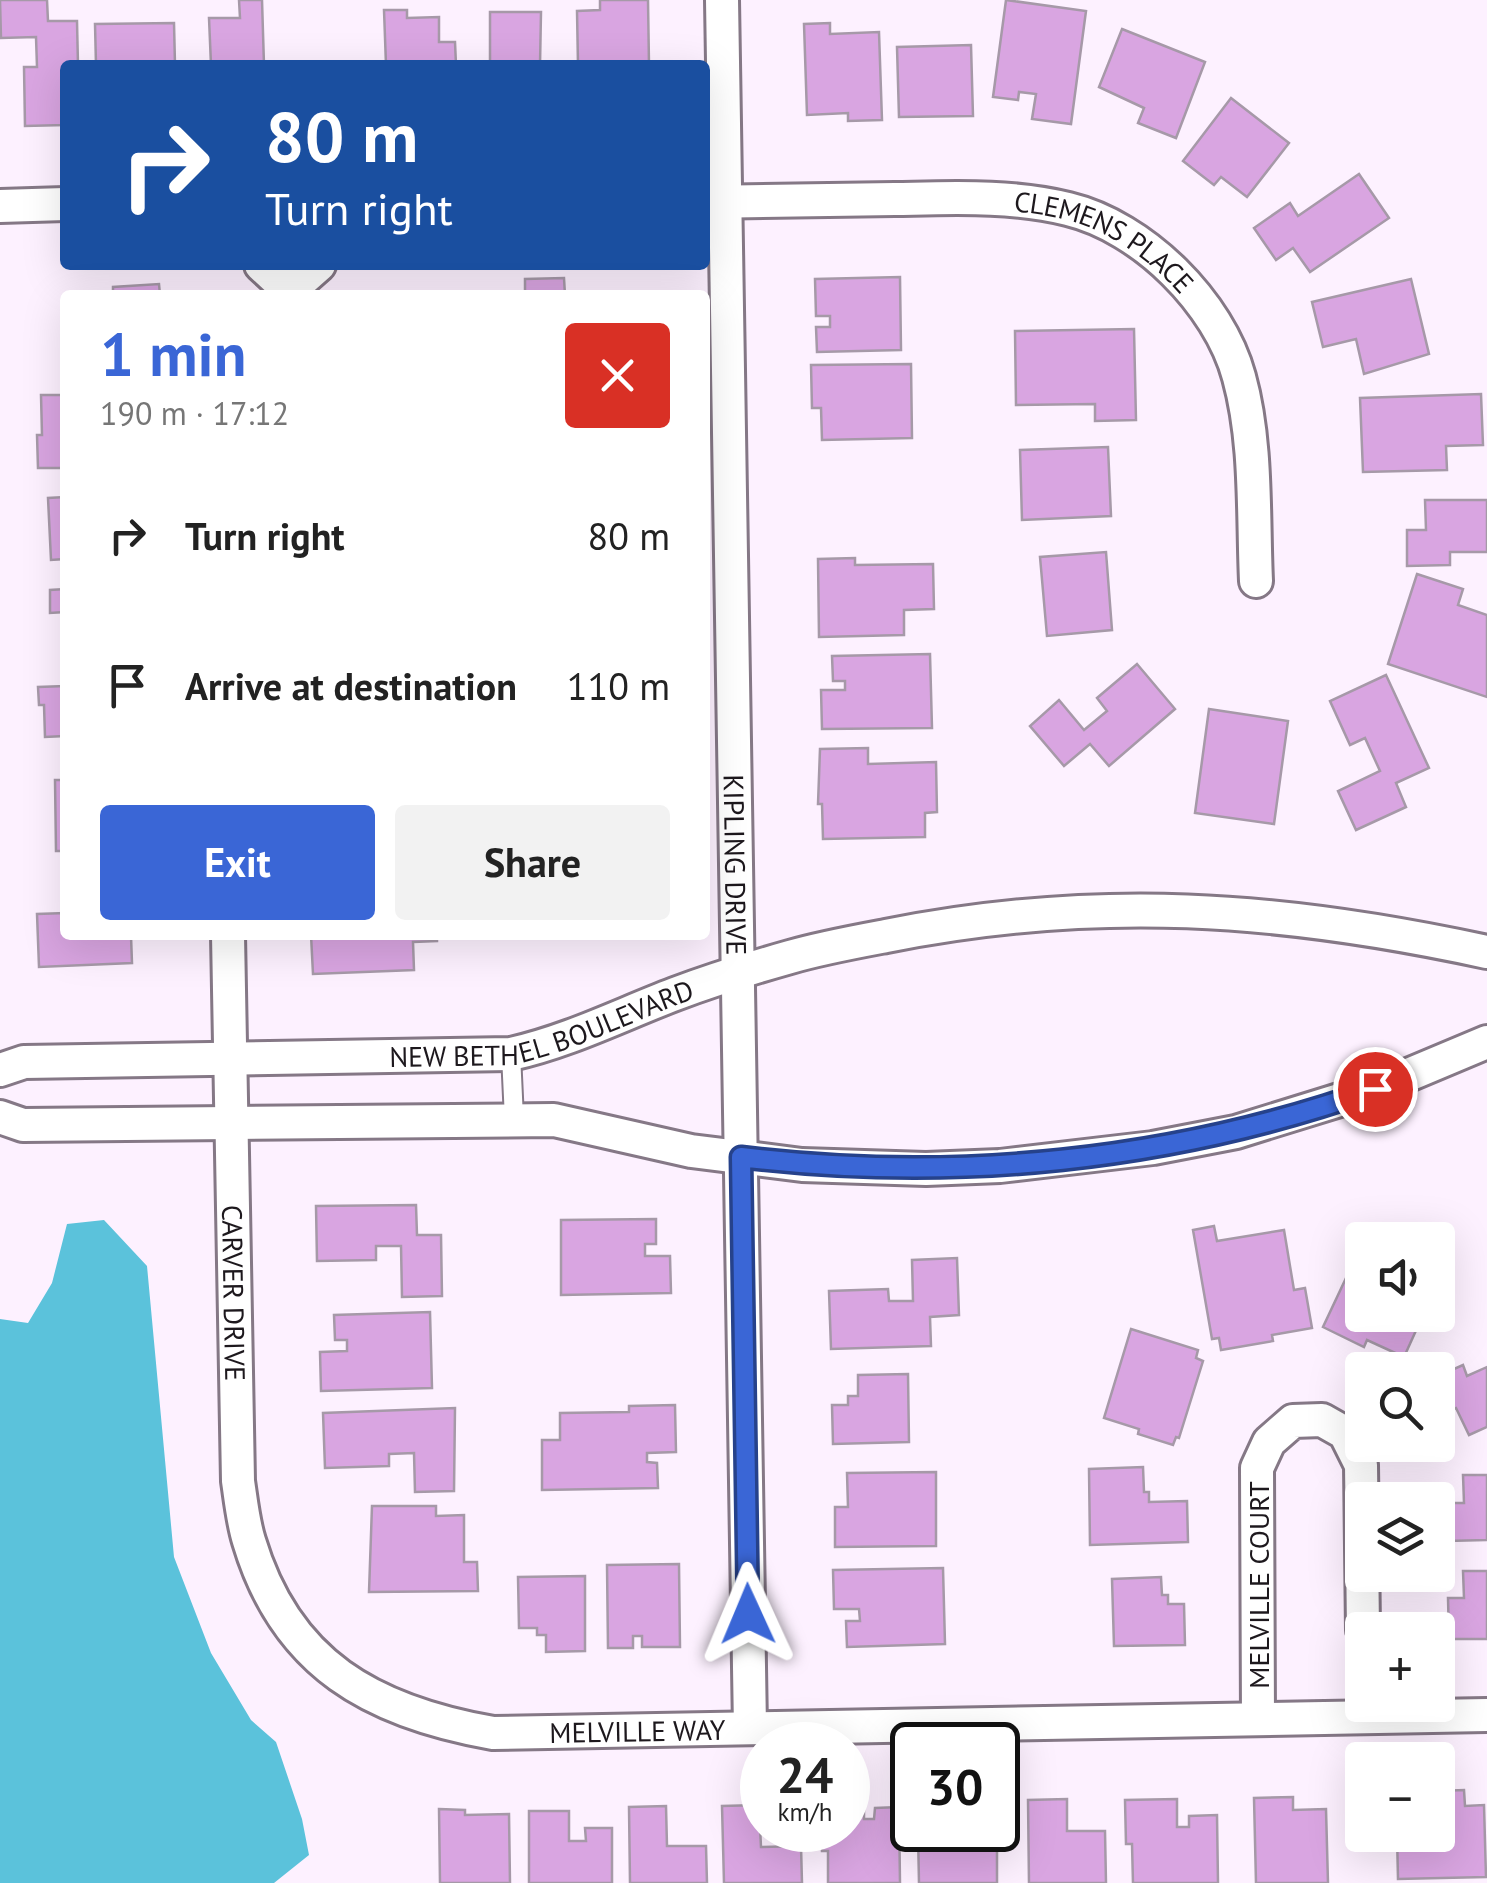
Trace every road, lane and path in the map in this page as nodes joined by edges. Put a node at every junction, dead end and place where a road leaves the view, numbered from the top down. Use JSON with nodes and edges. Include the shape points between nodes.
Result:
{"nodes":[{"id":1,"x":722,"y":0,"type":"edge"},
{"id":2,"x":715,"y":202,"type":"edge"},
{"id":3,"x":60,"y":204,"type":"edge"},
{"id":4,"x":0,"y":206,"type":"edge"},
{"id":5,"x":265,"y":270,"type":"edge"},
{"id":6,"x":313,"y":270,"type":"edge"},
{"id":7,"x":283,"y":290,"type":"edge"},
{"id":8,"x":290,"y":290,"type":"edge"},
{"id":9,"x":1256,"y":581,"type":"dead end"},
{"id":10,"x":228,"y":940,"type":"edge"},
{"id":11,"x":1487,"y":952,"type":"edge"},
{"id":12,"x":738,"y":973,"type":"junction"},
{"id":13,"x":1487,"y":1042,"type":"edge"},
{"id":14,"x":512,"y":1054,"type":"junction"},
{"id":15,"x":230,"y":1059,"type":"junction"},
{"id":16,"x":0,"y":1070,"type":"edge"},
{"id":17,"x":0,"y":1118,"type":"edge"},
{"id":18,"x":514,"y":1120,"type":"junction"},
{"id":19,"x":231,"y":1122,"type":"junction"},
{"id":20,"x":741,"y":1157,"type":"junction"},
{"id":21,"x":1362,"y":1612,"type":"edge"},
{"id":22,"x":296,"y":1636,"type":"joint"},
{"id":23,"x":1345,"y":1712,"type":"edge"},
{"id":24,"x":1455,"y":1714,"type":"edge"},
{"id":25,"x":1487,"y":1715,"type":"edge"},
{"id":26,"x":1258,"y":1719,"type":"junction"},
{"id":27,"x":750,"y":1722,"type":"edge"},
{"id":28,"x":870,"y":1726,"type":"edge"},
{"id":29,"x":740,"y":1728,"type":"edge"}],
"edges":[{"from":1,"to":2,"type":"street","name":"KIPLING DRIVE"},
{"from":2,"to":9,"type":"street","name":"CLEMENS PLACE","via":[[991,197],[1071,209],[1130,235],[1176,271],[1210,316],[1239,374],[1250,440]]},
{"from":2,"to":12,"type":"street","name":"KIPLING DRIVE"},
{"from":3,"to":4,"type":"street"},
{"from":5,"to":7,"type":"street"},
{"from":6,"to":8,"type":"street"},
{"from":10,"to":15,"type":"street","name":"CARVER DRIVE"},
{"from":11,"to":12,"type":"street","name":"NEW BETHEL BOULEVARD","via":[[1322,921],[1133,909],[956,922]]},
{"from":12,"to":14,"type":"street","name":"NEW BETHEL BOULEVARD","via":[[550,1046]]},
{"from":12,"to":20,"type":"street","name":"KIPLING DRIVE"},
{"from":13,"to":20,"type":"street","via":[[1320,1108],[1153,1148],[926,1169]]},
{"from":14,"to":15,"type":"street","name":"NEW BETHEL BOULEVARD"},
{"from":14,"to":18,"type":"lane"},
{"from":15,"to":16,"type":"street","name":"NEW BETHEL BOULEVARD","via":[[24,1062]]},
{"from":15,"to":19,"type":"street","name":"CARVER DRIVE"},
{"from":17,"to":19,"type":"street","via":[[23,1125]]},
{"from":18,"to":19,"type":"street"},
{"from":18,"to":20,"type":"street","via":[[554,1120]]},
{"from":19,"to":22,"type":"street","name":"CARVER DRIVE","via":[[238,1481],[267,1590]]},
{"from":20,"to":27,"type":"street","name":"KIPLING DRIVE"},
{"from":21,"to":26,"type":"street","name":"MELVILLE COURT","via":[[1360,1465],[1346,1433],[1322,1420],[1292,1420],[1269,1442],[1256,1468]]},
{"from":22,"to":29,"type":"street","name":"MELVILLE WAY","via":[[333,1672],[383,1704],[436,1724],[493,1734]]},
{"from":23,"to":26,"type":"street","name":"MELVILLE WAY"},
{"from":24,"to":25,"type":"street","name":"MELVILLE WAY"},
{"from":26,"to":28,"type":"street","name":"MELVILLE WAY"}]}
